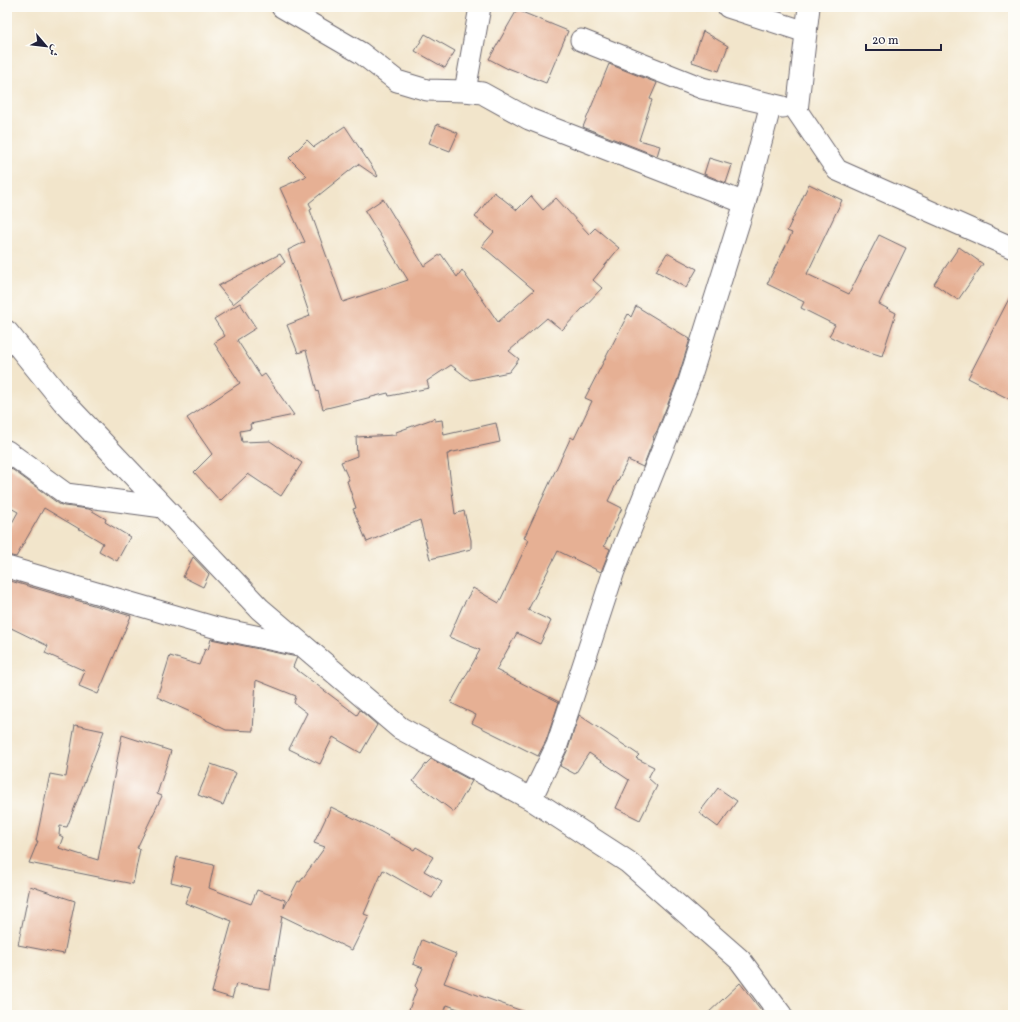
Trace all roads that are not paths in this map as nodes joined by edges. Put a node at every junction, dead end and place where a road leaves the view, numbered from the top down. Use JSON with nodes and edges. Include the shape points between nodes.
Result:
{"nodes":[{"id":1,"x":282,"y":7,"type":"edge"},
{"id":2,"x":480,"y":7,"type":"edge"},
{"id":3,"x":728,"y":7,"type":"edge"},
{"id":4,"x":809,"y":7,"type":"edge"},
{"id":5,"x":806,"y":32,"type":"junction"},
{"id":6,"x":581,"y":40,"type":"dead end"},
{"id":7,"x":465,"y":91,"type":"junction"},
{"id":8,"x":771,"y":104,"type":"junction"},
{"id":9,"x":797,"y":111,"type":"junction"},
{"id":10,"x":745,"y":203,"type":"junction"},
{"id":11,"x":1013,"y":248,"type":"edge"},
{"id":12,"x":7,"y":332,"type":"edge"},
{"id":13,"x":7,"y":451,"type":"edge"},
{"id":14,"x":163,"y":507,"type":"junction"},
{"id":15,"x":7,"y":567,"type":"edge"},
{"id":16,"x":303,"y":646,"type":"junction"},
{"id":17,"x":531,"y":799,"type":"junction"},
{"id":18,"x":781,"y":1015,"type":"edge"}],
"edges":[{"from":1,"to":7,"type":"street","via":[[361,53],[397,81],[427,90]]},
{"from":2,"to":7,"type":"street"},
{"from":3,"to":5,"type":"street"},
{"from":4,"to":5,"type":"street"},
{"from":5,"to":9,"type":"street"},
{"from":6,"to":8,"type":"street","via":[[702,88]]},
{"from":7,"to":10,"type":"street","via":[[482,93],[529,119]]},
{"from":8,"to":9,"type":"street"},
{"from":8,"to":10,"type":"street"},
{"from":9,"to":11,"type":"street","via":[[837,170]]},
{"from":10,"to":17,"type":"street","via":[[688,385],[614,571],[557,745]]},
{"from":12,"to":14,"type":"street","via":[[63,401]]},
{"from":13,"to":14,"type":"street","via":[[66,494]]},
{"from":14,"to":16,"type":"street","via":[[260,609]]},
{"from":15,"to":16,"type":"street","via":[[217,628]]},
{"from":16,"to":17,"type":"street","via":[[400,728]]},
{"from":17,"to":18,"type":"street","via":[[628,862],[740,960]]}]}
